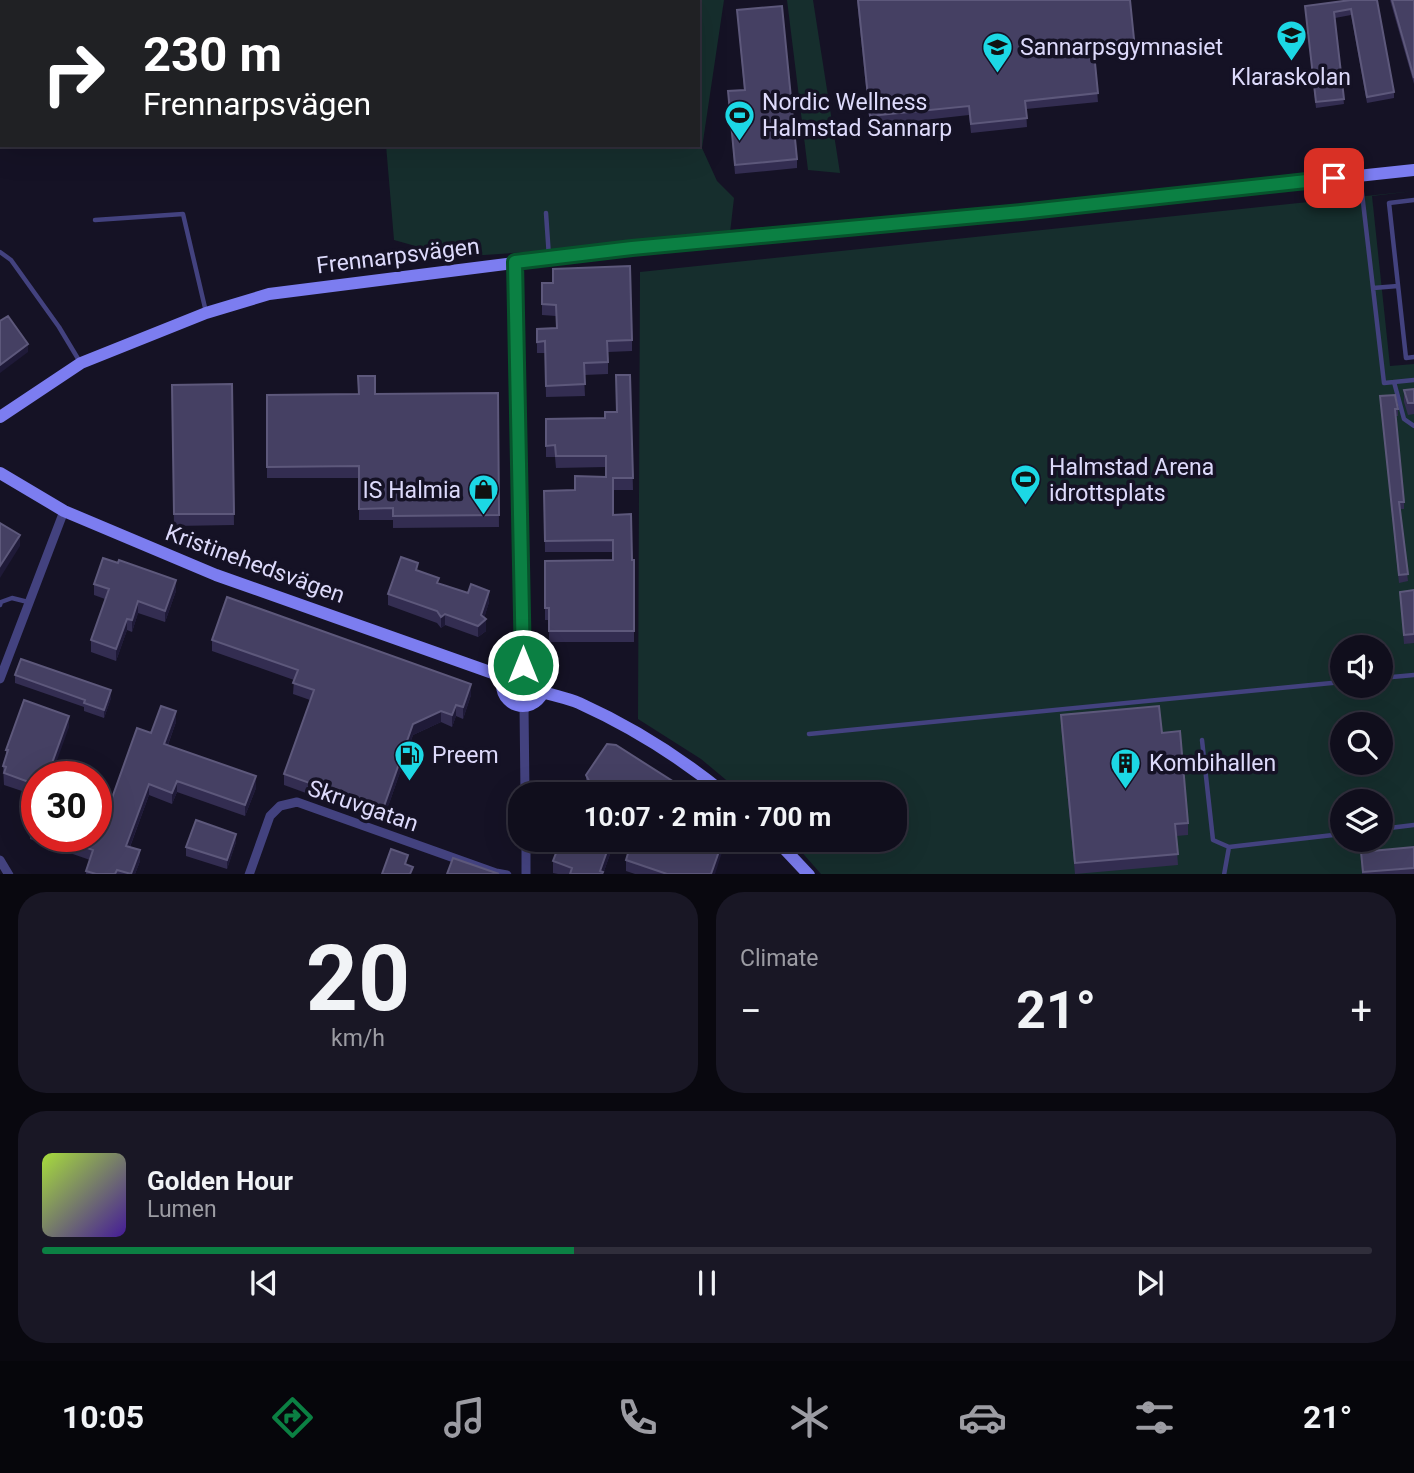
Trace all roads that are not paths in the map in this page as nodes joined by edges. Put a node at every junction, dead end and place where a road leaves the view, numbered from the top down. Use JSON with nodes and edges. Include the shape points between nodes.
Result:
{"nodes":[{"id":1,"x":1414,"y":170,"type":"edge"},
{"id":2,"x":1360,"y":175,"type":"junction"},
{"id":3,"x":1414,"y":200,"type":"edge"},
{"id":4,"x":546,"y":213,"type":"dead end"},
{"id":5,"x":95,"y":220,"type":"dead end"},
{"id":6,"x":0,"y":252,"type":"edge"},
{"id":7,"x":549,"y":258,"type":"junction"},
{"id":8,"x":515,"y":262,"type":"junction"},
{"id":9,"x":1398,"y":285,"type":"junction"},
{"id":10,"x":1373,"y":288,"type":"junction"},
{"id":11,"x":206,"y":313,"type":"junction"},
{"id":12,"x":1414,"y":357,"type":"edge"},
{"id":13,"x":81,"y":363,"type":"junction"},
{"id":14,"x":1414,"y":380,"type":"edge"},
{"id":15,"x":1394,"y":382,"type":"junction"},
{"id":16,"x":0,"y":417,"type":"edge"},
{"id":17,"x":1414,"y":426,"type":"edge"},
{"id":18,"x":0,"y":473,"type":"edge"},
{"id":19,"x":64,"y":511,"type":"junction"},
{"id":20,"x":28,"y":602,"type":"junction"},
{"id":21,"x":0,"y":605,"type":"edge"},
{"id":22,"x":523,"y":665,"type":"junction"},
{"id":23,"x":1414,"y":675,"type":"edge"},
{"id":24,"x":504,"y":677,"type":"junction"},
{"id":25,"x":1393,"y":677,"type":"edge"},
{"id":26,"x":0,"y":679,"type":"edge"},
{"id":27,"x":1330,"y":683,"type":"edge"},
{"id":28,"x":543,"y":692,"type":"junction"},
{"id":29,"x":524,"y":706,"type":"junction"},
{"id":30,"x":809,"y":734,"type":"dead end"},
{"id":31,"x":1202,"y":740,"type":"dead end"},
{"id":32,"x":525,"y":782,"type":"edge"},
{"id":33,"x":710,"y":782,"type":"edge"},
{"id":34,"x":1414,"y":825,"type":"edge"},
{"id":35,"x":1393,"y":828,"type":"edge"},
{"id":36,"x":1330,"y":835,"type":"edge"},
{"id":37,"x":1229,"y":847,"type":"junction"},
{"id":38,"x":526,"y":852,"type":"edge"},
{"id":39,"x":788,"y":852,"type":"edge"},
{"id":40,"x":0,"y":860,"type":"edge"},
{"id":41,"x":9,"y":874,"type":"edge"},
{"id":42,"x":249,"y":874,"type":"edge"},
{"id":43,"x":507,"y":874,"type":"edge"},
{"id":44,"x":527,"y":874,"type":"edge"},
{"id":45,"x":809,"y":874,"type":"edge"},
{"id":46,"x":1224,"y":874,"type":"edge"}],
"edges":[{"from":1,"to":2,"type":"street","name":"Frennarpsvägen"},
{"from":2,"to":7,"type":"street","name":"Frennarpsvägen"},
{"from":2,"to":10,"type":"lane"},
{"from":3,"to":9,"type":"lane","via":[[1389,203]]},
{"from":4,"to":7,"type":"lane"},
{"from":5,"to":11,"type":"lane","via":[[183,214]]},
{"from":6,"to":13,"type":"lane","via":[[11,260]]},
{"from":7,"to":8,"type":"street","name":"Frennarpsvägen"},
{"from":8,"to":11,"type":"street","name":"Frennarpsvägen","via":[[270,294]]},
{"from":8,"to":22,"type":"street"},
{"from":9,"to":10,"type":"lane"},
{"from":9,"to":12,"type":"lane","via":[[1406,358]]},
{"from":10,"to":15,"type":"lane","via":[[1384,383]]},
{"from":11,"to":13,"type":"street","name":"Frennarpsvägen"},
{"from":13,"to":16,"type":"street","name":"Frennarpsvägen"},
{"from":14,"to":15,"type":"lane"},
{"from":15,"to":17,"type":"lane","via":[[1405,419]]},
{"from":18,"to":19,"type":"street","name":"Kristinehedsvägen"},
{"from":19,"to":20,"type":"street"},
{"from":19,"to":24,"type":"street","name":"Kristinehedsvägen","via":[[216,575]]},
{"from":20,"to":21,"type":"lane","via":[[12,598]]},
{"from":20,"to":26,"type":"street"},
{"from":22,"to":24,"type":"street"},
{"from":22,"to":28,"type":"street","via":[[539,672]]},
{"from":23,"to":25,"type":"lane"},
{"from":24,"to":29,"type":"street","via":[[505,696]]},
{"from":27,"to":30,"type":"lane"},
{"from":28,"to":29,"type":"street","via":[[534,703]]},
{"from":28,"to":33,"type":"street","via":[[636,731]]},
{"from":29,"to":32,"type":"street"},
{"from":31,"to":37,"type":"lane","via":[[1213,840]]},
{"from":34,"to":35,"type":"lane"},
{"from":36,"to":37,"type":"lane"},
{"from":37,"to":46,"type":"lane"},
{"from":38,"to":44,"type":"street"},
{"from":39,"to":45,"type":"street"},
{"from":40,"to":41,"type":"street"},
{"from":42,"to":43,"type":"street","name":"Skruvgatan","via":[[270,816],[280,806],[297,802]]}]}
